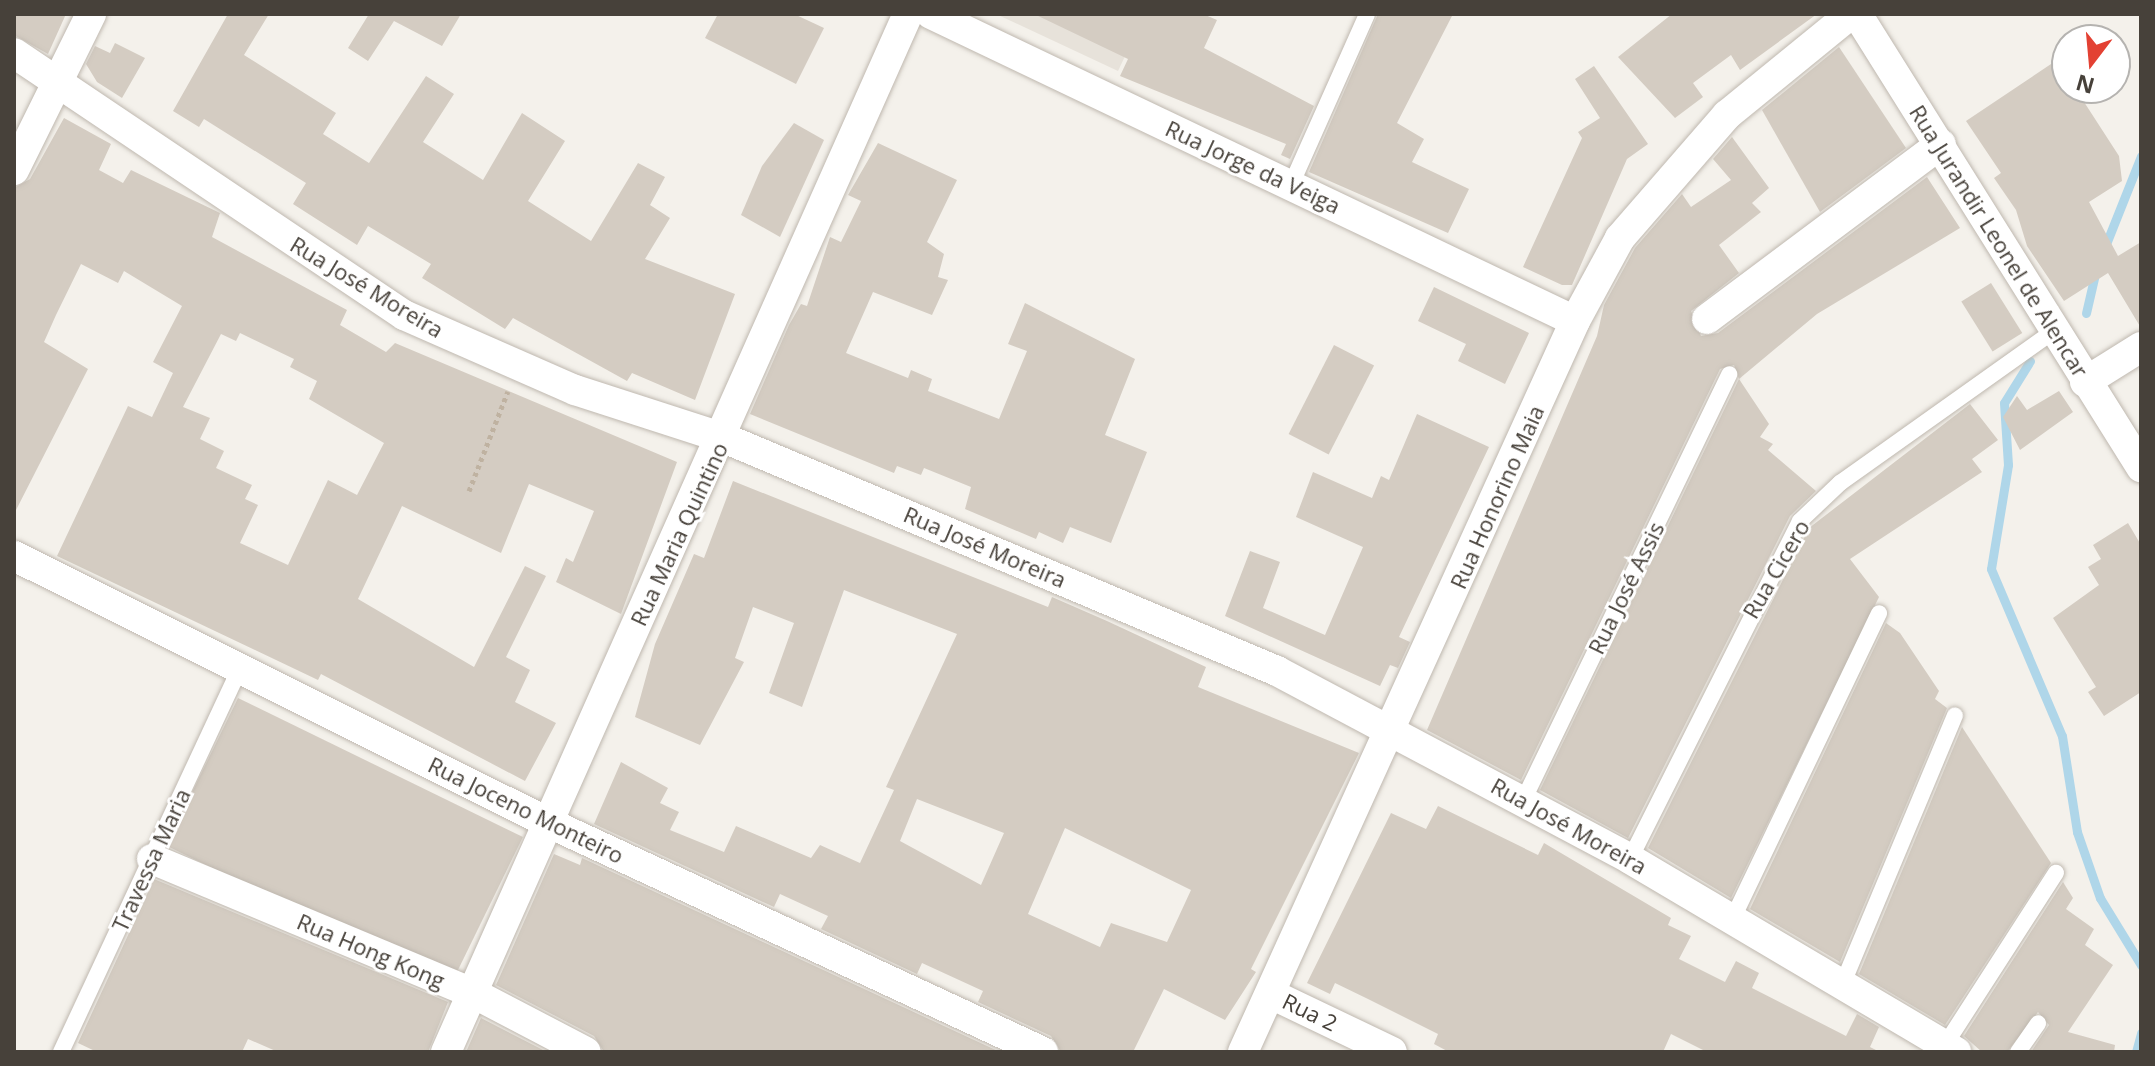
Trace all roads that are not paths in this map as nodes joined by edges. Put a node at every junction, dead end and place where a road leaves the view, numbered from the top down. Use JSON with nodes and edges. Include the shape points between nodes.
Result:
{"nodes":[{"id":1,"x":91,"y":14,"type":"edge"},
{"id":2,"x":908,"y":14,"type":"edge"},
{"id":3,"x":931,"y":14,"type":"edge"},
{"id":4,"x":1367,"y":14,"type":"edge"},
{"id":5,"x":1854,"y":14,"type":"edge"},
{"id":6,"x":14,"y":53,"type":"edge"},
{"id":7,"x":60,"y":79,"type":"junction"},
{"id":8,"x":1941,"y":144,"type":"junction"},
{"id":9,"x":14,"y":170,"type":"edge"},
{"id":10,"x":1291,"y":185,"type":"junction"},
{"id":11,"x":1707,"y":319,"type":"dead end"},
{"id":12,"x":1575,"y":321,"type":"junction"},
{"id":13,"x":2055,"y":330,"type":"junction"},
{"id":14,"x":2141,"y":347,"type":"edge"},
{"id":15,"x":1729,"y":374,"type":"dead end"},
{"id":16,"x":2085,"y":382,"type":"junction"},
{"id":17,"x":724,"y":438,"type":"junction"},
{"id":18,"x":2141,"y":467,"type":"edge"},
{"id":19,"x":14,"y":556,"type":"edge"},
{"id":20,"x":1879,"y":613,"type":"dead end"},
{"id":21,"x":240,"y":668,"type":"junction"},
{"id":22,"x":1955,"y":715,"type":"dead end"},
{"id":23,"x":1393,"y":731,"type":"junction"},
{"id":24,"x":1523,"y":801,"type":"junction"},
{"id":25,"x":547,"y":822,"type":"junction"},
{"id":26,"x":152,"y":859,"type":"junction"},
{"id":27,"x":1630,"y":859,"type":"junction"},
{"id":28,"x":2056,"y":873,"type":"dead end"},
{"id":29,"x":1733,"y":918,"type":"junction"},
{"id":30,"x":1843,"y":983,"type":"junction"},
{"id":31,"x":473,"y":993,"type":"junction"},
{"id":32,"x":1271,"y":994,"type":"junction"},
{"id":33,"x":2038,"y":1023,"type":"dead end"},
{"id":34,"x":1951,"y":1049,"type":"edge"},
{"id":35,"x":61,"y":1052,"type":"edge"},
{"id":36,"x":446,"y":1052,"type":"edge"},
{"id":37,"x":586,"y":1052,"type":"edge"},
{"id":38,"x":1043,"y":1052,"type":"edge"},
{"id":39,"x":1243,"y":1052,"type":"edge"},
{"id":40,"x":1392,"y":1052,"type":"edge"},
{"id":41,"x":2018,"y":1052,"type":"edge"}],
"edges":[{"from":1,"to":7,"type":"street"},
{"from":2,"to":17,"type":"street","name":"Rua Maria Quintino"},
{"from":3,"to":10,"type":"street","name":"Rua Jorge da Veiga"},
{"from":4,"to":10,"type":"lane"},
{"from":5,"to":8,"type":"street","name":"Rua Jurandir Leonel de Alencar"},
{"from":5,"to":12,"type":"street","name":"Rua Honorino Maia","via":[[1727,115],[1664,180],[1620,238]]},
{"from":6,"to":7,"type":"street","name":"Rua José Moreira"},
{"from":7,"to":9,"type":"street"},
{"from":7,"to":17,"type":"street","name":"Rua José Moreira","via":[[404,315],[517,368]]},
{"from":8,"to":11,"type":"street"},
{"from":8,"to":13,"type":"street","name":"Rua Jurandir Leonel de Alencar"},
{"from":10,"to":12,"type":"street","name":"Rua Jorge da Veiga"},
{"from":12,"to":23,"type":"street","name":"Rua Honorino Maia"},
{"from":13,"to":16,"type":"street","name":"Rua Jurandir Leonel de Alencar"},
{"from":13,"to":27,"type":"lane","name":"Rua Cicero","via":[[1840,483],[1800,521]]},
{"from":14,"to":16,"type":"street"},
{"from":15,"to":24,"type":"lane","name":"Rua José Assis"},
{"from":16,"to":18,"type":"street","name":"Rua Jurandir Leonel de Alencar"},
{"from":17,"to":23,"type":"street","name":"Rua José Moreira","via":[[1176,626]]},
{"from":17,"to":25,"type":"street","name":"Rua Maria Quintino"},
{"from":19,"to":21,"type":"street","name":"Rua Joceno Monteiro"},
{"from":20,"to":29,"type":"lane"},
{"from":21,"to":25,"type":"street","name":"Rua Joceno Monteiro"},
{"from":21,"to":26,"type":"lane","name":"Travessa Maria"},
{"from":22,"to":30,"type":"lane"},
{"from":23,"to":24,"type":"street","name":"Rua José Moreira"},
{"from":23,"to":32,"type":"street","name":"Rua Honorino Maia"},
{"from":24,"to":27,"type":"street","name":"Rua José Moreira"},
{"from":25,"to":31,"type":"street","name":"Rua Maria Quintino"},
{"from":25,"to":38,"type":"street","name":"Rua Joceno Monteiro"},
{"from":26,"to":31,"type":"street","name":"Rua Hong Kong"},
{"from":26,"to":35,"type":"lane","name":"Travessa Maria"},
{"from":27,"to":29,"type":"street","name":"Rua José Moreira"},
{"from":28,"to":34,"type":"lane"},
{"from":29,"to":30,"type":"street","name":"Rua José Moreira"},
{"from":30,"to":34,"type":"street","name":"Rua José Moreira"},
{"from":31,"to":36,"type":"street","name":"Rua Maria Quintino"},
{"from":31,"to":37,"type":"street","name":"Rua Hong Kong"},
{"from":32,"to":39,"type":"street","name":"Rua Honorino Maia"},
{"from":32,"to":40,"type":"street","name":"Rua 2"},
{"from":33,"to":41,"type":"lane"}]}
